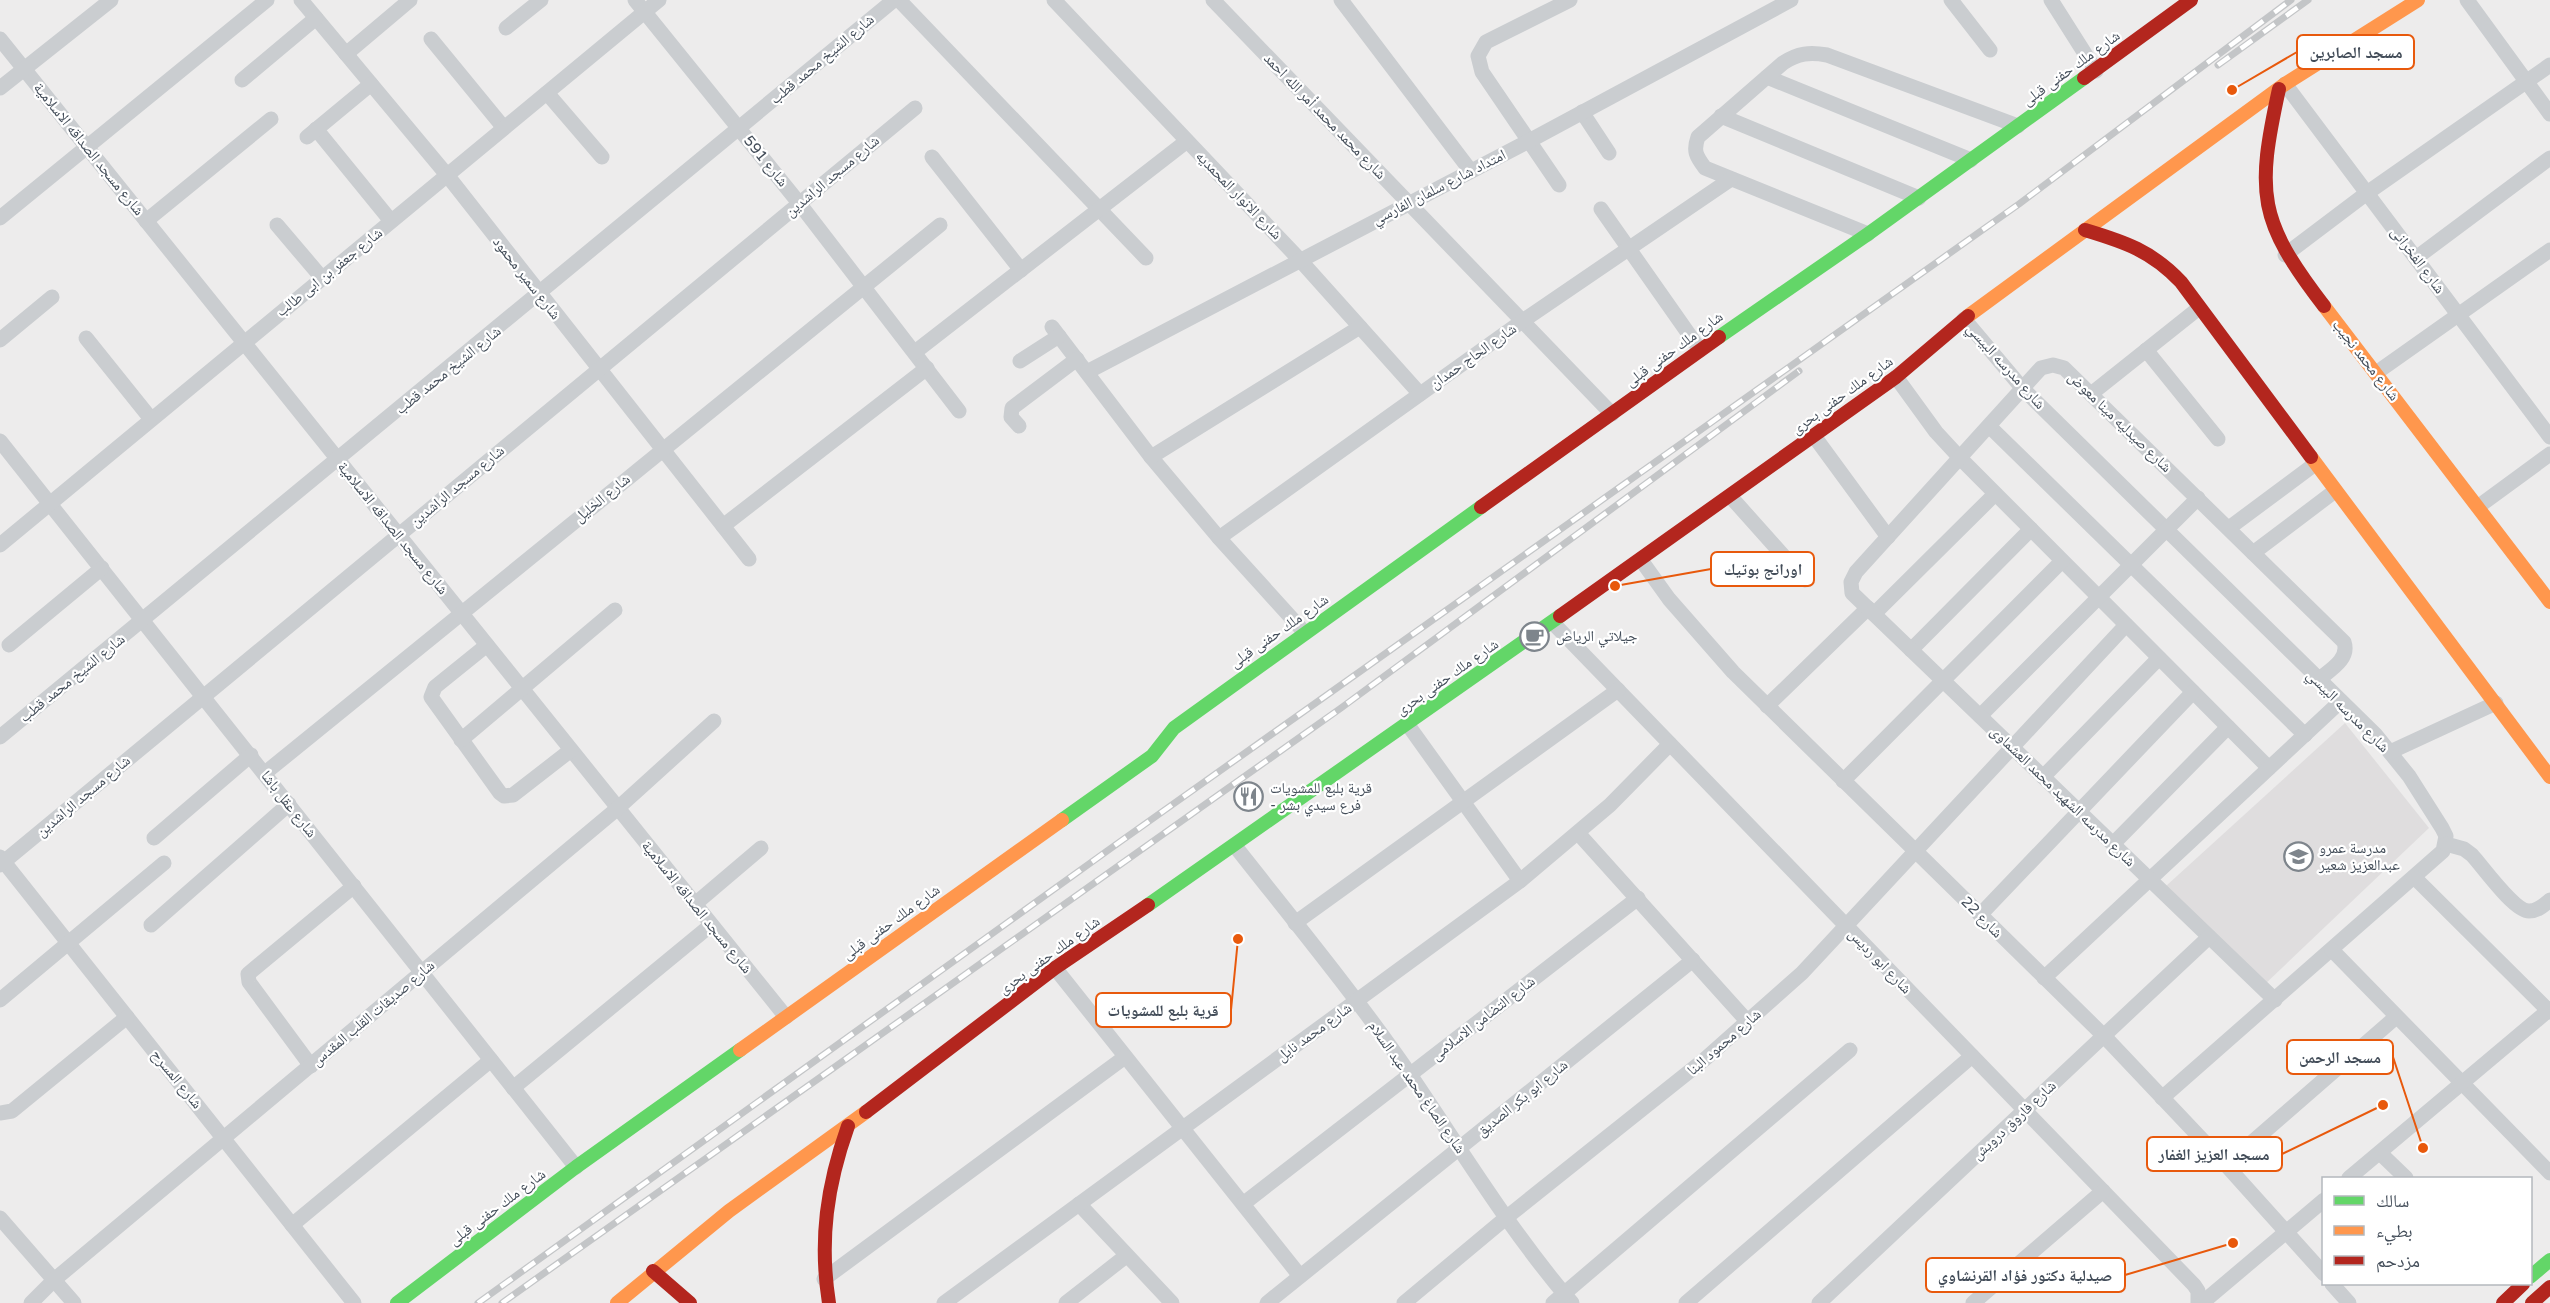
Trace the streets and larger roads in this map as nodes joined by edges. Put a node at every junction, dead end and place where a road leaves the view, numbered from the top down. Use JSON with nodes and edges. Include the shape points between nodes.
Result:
{"nodes":[{"id":1,"x":111,"y":0,"type":"edge"},
{"id":2,"x":267,"y":0,"type":"edge"},
{"id":3,"x":301,"y":0,"type":"edge"},
{"id":4,"x":410,"y":0,"type":"edge"},
{"id":5,"x":541,"y":0,"type":"edge"},
{"id":6,"x":659,"y":0,"type":"edge"},
{"id":7,"x":894,"y":0,"type":"edge"},
{"id":8,"x":899,"y":0,"type":"edge"},
{"id":9,"x":1054,"y":0,"type":"edge"},
{"id":10,"x":1213,"y":0,"type":"edge"},
{"id":11,"x":1341,"y":0,"type":"edge"},
{"id":12,"x":1570,"y":0,"type":"edge"},
{"id":13,"x":1791,"y":0,"type":"edge"},
{"id":14,"x":1951,"y":0,"type":"edge"},
{"id":15,"x":2051,"y":0,"type":"edge"},
{"id":16,"x":2191,"y":0,"type":"edge"},
{"id":17,"x":2418,"y":0,"type":"edge"},
{"id":18,"x":2467,"y":0,"type":"edge"},
{"id":19,"x":640,"y":6,"type":"edge"},
{"id":20,"x":316,"y":18,"type":"junction"},
{"id":21,"x":507,"y":28,"type":"dead end"},
{"id":22,"x":0,"y":39,"type":"edge"},
{"id":23,"x":431,"y":39,"type":"dead end"},
{"id":24,"x":1990,"y":50,"type":"dead end"},
{"id":25,"x":346,"y":54,"type":"junction"},
{"id":26,"x":2550,"y":65,"type":"edge"},
{"id":27,"x":24,"y":69,"type":"junction"},
{"id":28,"x":2096,"y":71,"type":"junction"},
{"id":29,"x":1767,"y":77,"type":"junction"},
{"id":30,"x":242,"y":80,"type":"dead end"},
{"id":31,"x":2526,"y":82,"type":"junction"},
{"id":32,"x":371,"y":84,"type":"junction"},
{"id":33,"x":2282,"y":86,"type":"junction"},
{"id":34,"x":0,"y":88,"type":"edge"},
{"id":35,"x":547,"y":93,"type":"junction"},
{"id":36,"x":915,"y":108,"type":"dead end"},
{"id":37,"x":1582,"y":112,"type":"junction"},
{"id":38,"x":2550,"y":114,"type":"edge"},
{"id":39,"x":1721,"y":116,"type":"junction"},
{"id":40,"x":271,"y":119,"type":"dead end"},
{"id":41,"x":2018,"y":126,"type":"junction"},
{"id":42,"x":504,"y":128,"type":"junction"},
{"id":43,"x":739,"y":128,"type":"junction"},
{"id":44,"x":1187,"y":141,"type":"junction"},
{"id":45,"x":1529,"y":141,"type":"junction"},
{"id":46,"x":87,"y":147,"type":"junction"},
{"id":47,"x":1609,"y":153,"type":"dead end"},
{"id":48,"x":602,"y":157,"type":"dead end"},
{"id":49,"x":932,"y":158,"type":"dead end"},
{"id":50,"x":2550,"y":158,"type":"edge"},
{"id":51,"x":1971,"y":160,"type":"junction"},
{"id":52,"x":1470,"y":171,"type":"junction"},
{"id":53,"x":447,"y":175,"type":"junction"},
{"id":54,"x":1731,"y":179,"type":"junction"},
{"id":55,"x":1559,"y":185,"type":"dead end"},
{"id":56,"x":2367,"y":193,"type":"junction"},
{"id":57,"x":1919,"y":198,"type":"junction"},
{"id":58,"x":1408,"y":202,"type":"junction"},
{"id":59,"x":799,"y":203,"type":"junction"},
{"id":60,"x":1099,"y":209,"type":"junction"},
{"id":61,"x":1601,"y":209,"type":"dead end"},
{"id":62,"x":0,"y":218,"type":"edge"},
{"id":63,"x":146,"y":221,"type":"junction"},
{"id":64,"x":391,"y":221,"type":"junction"},
{"id":65,"x":277,"y":225,"type":"dead end"},
{"id":66,"x":940,"y":225,"type":"dead end"},
{"id":67,"x":2085,"y":230,"type":"junction"},
{"id":68,"x":1868,"y":234,"type":"junction"},
{"id":69,"x":1628,"y":247,"type":"junction"},
{"id":70,"x":2550,"y":250,"type":"edge"},
{"id":71,"x":2285,"y":255,"type":"junction"},
{"id":72,"x":1146,"y":258,"type":"dead end"},
{"id":73,"x":2416,"y":258,"type":"junction"},
{"id":74,"x":1300,"y":260,"type":"junction"},
{"id":75,"x":1021,"y":270,"type":"junction"},
{"id":76,"x":322,"y":278,"type":"junction"},
{"id":77,"x":864,"y":286,"type":"junction"},
{"id":78,"x":540,"y":294,"type":"junction"},
{"id":79,"x":52,"y":297,"type":"dead end"},
{"id":80,"x":2199,"y":308,"type":"junction"},
{"id":81,"x":2458,"y":315,"type":"junction"},
{"id":82,"x":1964,"y":319,"type":"junction"},
{"id":83,"x":1521,"y":322,"type":"junction"},
{"id":84,"x":1360,"y":327,"type":"junction"},
{"id":85,"x":86,"y":338,"type":"dead end"},
{"id":86,"x":0,"y":340,"type":"edge"},
{"id":87,"x":243,"y":342,"type":"junction"},
{"id":88,"x":1700,"y":350,"type":"junction"},
{"id":89,"x":2146,"y":350,"type":"junction"},
{"id":90,"x":915,"y":352,"type":"junction"},
{"id":91,"x":1077,"y":358,"type":"junction"},
{"id":92,"x":1020,"y":361,"type":"dead end"},
{"id":93,"x":927,"y":368,"type":"junction"},
{"id":94,"x":599,"y":369,"type":"junction"},
{"id":95,"x":1087,"y":372,"type":"junction"},
{"id":96,"x":2376,"y":373,"type":"junction"},
{"id":97,"x":1896,"y":377,"type":"junction"},
{"id":98,"x":2023,"y":389,"type":"junction"},
{"id":99,"x":1420,"y":394,"type":"junction"},
{"id":100,"x":2091,"y":394,"type":"junction"},
{"id":101,"x":959,"y":411,"type":"dead end"},
{"id":102,"x":1612,"y":414,"type":"junction"},
{"id":103,"x":151,"y":419,"type":"junction"},
{"id":104,"x":1019,"y":426,"type":"dead end"},
{"id":105,"x":1989,"y":426,"type":"junction"},
{"id":106,"x":1814,"y":436,"type":"junction"},
{"id":107,"x":2550,"y":437,"type":"edge"},
{"id":108,"x":2217,"y":439,"type":"dead end"},
{"id":109,"x":0,"y":441,"type":"edge"},
{"id":110,"x":662,"y":450,"type":"junction"},
{"id":111,"x":2550,"y":454,"type":"edge"},
{"id":112,"x":1151,"y":458,"type":"junction"},
{"id":113,"x":1960,"y":458,"type":"junction"},
{"id":114,"x":338,"y":460,"type":"junction"},
{"id":115,"x":2315,"y":464,"type":"junction"},
{"id":116,"x":2336,"y":491,"type":"junction"},
{"id":117,"x":1995,"y":494,"type":"junction"},
{"id":118,"x":1730,"y":496,"type":"junction"},
{"id":119,"x":2198,"y":498,"type":"junction"},
{"id":120,"x":50,"y":503,"type":"junction"},
{"id":121,"x":2479,"y":506,"type":"junction"},
{"id":122,"x":723,"y":526,"type":"junction"},
{"id":123,"x":2229,"y":528,"type":"junction"},
{"id":124,"x":2031,"y":529,"type":"junction"},
{"id":125,"x":2166,"y":530,"type":"junction"},
{"id":126,"x":398,"y":535,"type":"junction"},
{"id":127,"x":1888,"y":537,"type":"junction"},
{"id":128,"x":1219,"y":538,"type":"junction"},
{"id":129,"x":0,"y":545,"type":"edge"},
{"id":130,"x":2253,"y":553,"type":"junction"},
{"id":131,"x":749,"y":559,"type":"dead end"},
{"id":132,"x":1641,"y":560,"type":"junction"},
{"id":133,"x":2062,"y":561,"type":"junction"},
{"id":134,"x":2132,"y":564,"type":"junction"},
{"id":135,"x":102,"y":568,"type":"junction"},
{"id":136,"x":1805,"y":580,"type":"dead end"},
{"id":137,"x":1852,"y":593,"type":"joint"},
{"id":138,"x":2099,"y":597,"type":"junction"},
{"id":139,"x":2550,"y":602,"type":"edge"},
{"id":140,"x":615,"y":610,"type":"dead end"},
{"id":141,"x":1871,"y":611,"type":"junction"},
{"id":142,"x":461,"y":613,"type":"junction"},
{"id":143,"x":143,"y":620,"type":"junction"},
{"id":144,"x":1553,"y":623,"type":"junction"},
{"id":145,"x":2126,"y":625,"type":"junction"},
{"id":146,"x":1305,"y":633,"type":"junction"},
{"id":147,"x":9,"y":645,"type":"dead end"},
{"id":148,"x":487,"y":645,"type":"junction"},
{"id":149,"x":1911,"y":650,"type":"junction"},
{"id":150,"x":2159,"y":658,"type":"junction"},
{"id":151,"x":1943,"y":680,"type":"junction"},
{"id":152,"x":2318,"y":680,"type":"junction"},
{"id":153,"x":522,"y":688,"type":"junction"},
{"id":154,"x":1618,"y":690,"type":"junction"},
{"id":155,"x":2193,"y":692,"type":"junction"},
{"id":156,"x":204,"y":696,"type":"junction"},
{"id":157,"x":2341,"y":701,"type":"junction"},
{"id":158,"x":2496,"y":703,"type":"junction"},
{"id":159,"x":1767,"y":706,"type":"junction"},
{"id":160,"x":1980,"y":716,"type":"junction"},
{"id":161,"x":714,"y":721,"type":"dead end"},
{"id":162,"x":1408,"y":724,"type":"junction"},
{"id":163,"x":2228,"y":727,"type":"junction"},
{"id":164,"x":2305,"y":735,"type":"junction"},
{"id":165,"x":0,"y":737,"type":"edge"},
{"id":166,"x":460,"y":740,"type":"junction"},
{"id":167,"x":1670,"y":744,"type":"junction"},
{"id":168,"x":2012,"y":746,"type":"junction"},
{"id":169,"x":571,"y":750,"type":"junction"},
{"id":170,"x":2390,"y":752,"type":"junction"},
{"id":171,"x":250,"y":755,"type":"junction"},
{"id":172,"x":2269,"y":768,"type":"junction"},
{"id":173,"x":265,"y":773,"type":"junction"},
{"id":174,"x":2043,"y":777,"type":"junction"},
{"id":175,"x":2550,"y":777,"type":"edge"},
{"id":176,"x":1843,"y":781,"type":"junction"},
{"id":177,"x":1463,"y":801,"type":"junction"},
{"id":178,"x":290,"y":804,"type":"junction"},
{"id":179,"x":618,"y":808,"type":"junction"},
{"id":180,"x":2079,"y":811,"type":"junction"},
{"id":181,"x":1578,"y":833,"type":"junction"},
{"id":182,"x":154,"y":837,"type":"dead end"},
{"id":183,"x":2113,"y":844,"type":"junction"},
{"id":184,"x":2446,"y":844,"type":"junction"},
{"id":185,"x":1235,"y":846,"type":"junction"},
{"id":186,"x":761,"y":848,"type":"dead end"},
{"id":187,"x":1915,"y":850,"type":"junction"},
{"id":188,"x":1,"y":861,"type":"edge"},
{"id":189,"x":164,"y":863,"type":"dead end"},
{"id":190,"x":2414,"y":877,"type":"junction"},
{"id":191,"x":2149,"y":880,"type":"junction"},
{"id":192,"x":1520,"y":881,"type":"junction"},
{"id":193,"x":354,"y":886,"type":"junction"},
{"id":194,"x":1638,"y":898,"type":"junction"},
{"id":195,"x":2550,"y":900,"type":"edge"},
{"id":196,"x":695,"y":904,"type":"junction"},
{"id":197,"x":1980,"y":915,"type":"junction"},
{"id":198,"x":1295,"y":922,"type":"junction"},
{"id":199,"x":151,"y":925,"type":"dead end"},
{"id":200,"x":711,"y":925,"type":"junction"},
{"id":201,"x":1846,"y":925,"type":"junction"},
{"id":202,"x":2209,"y":937,"type":"junction"},
{"id":203,"x":68,"y":943,"type":"junction"},
{"id":204,"x":2332,"y":950,"type":"junction"},
{"id":205,"x":1693,"y":960,"type":"junction"},
{"id":206,"x":1055,"y":969,"type":"junction"},
{"id":207,"x":422,"y":972,"type":"junction"},
{"id":208,"x":2044,"y":978,"type":"junction"},
{"id":209,"x":0,"y":1000,"type":"edge"},
{"id":210,"x":2275,"y":1000,"type":"junction"},
{"id":211,"x":1357,"y":1001,"type":"junction"},
{"id":212,"x":2549,"y":1010,"type":"edge"},
{"id":213,"x":127,"y":1017,"type":"junction"},
{"id":214,"x":786,"y":1017,"type":"junction"},
{"id":215,"x":2396,"y":1017,"type":"junction"},
{"id":216,"x":1748,"y":1022,"type":"junction"},
{"id":217,"x":2104,"y":1036,"type":"junction"},
{"id":218,"x":1850,"y":1050,"type":"dead end"},
{"id":219,"x":1972,"y":1056,"type":"junction"},
{"id":220,"x":1125,"y":1057,"type":"junction"},
{"id":221,"x":491,"y":1060,"type":"junction"},
{"id":222,"x":311,"y":1066,"type":"junction"},
{"id":223,"x":1410,"y":1074,"type":"junction"},
{"id":224,"x":2461,"y":1084,"type":"junction"},
{"id":225,"x":513,"y":1088,"type":"junction"},
{"id":226,"x":2162,"y":1098,"type":"junction"},
{"id":227,"x":2025,"y":1110,"type":"junction"},
{"id":228,"x":0,"y":1113,"type":"edge"},
{"id":229,"x":848,"y":1126,"type":"junction"},
{"id":230,"x":1182,"y":1128,"type":"junction"},
{"id":231,"x":225,"y":1138,"type":"junction"},
{"id":232,"x":1459,"y":1148,"type":"junction"},
{"id":233,"x":2380,"y":1153,"type":"junction"},
{"id":234,"x":2226,"y":1165,"type":"junction"},
{"id":235,"x":576,"y":1167,"type":"junction"},
{"id":236,"x":2550,"y":1173,"type":"edge"},
{"id":237,"x":2351,"y":1177,"type":"edge"},
{"id":238,"x":2404,"y":1177,"type":"edge"},
{"id":239,"x":2103,"y":1191,"type":"junction"},
{"id":240,"x":2322,"y":1202,"type":"edge"},
{"id":241,"x":1079,"y":1204,"type":"junction"},
{"id":242,"x":1243,"y":1204,"type":"junction"},
{"id":243,"x":1507,"y":1217,"type":"junction"},
{"id":244,"x":0,"y":1218,"type":"edge"},
{"id":245,"x":292,"y":1225,"type":"junction"},
{"id":246,"x":2286,"y":1232,"type":"junction"},
{"id":247,"x":1126,"y":1256,"type":"junction"},
{"id":248,"x":2550,"y":1260,"type":"edge"},
{"id":249,"x":653,"y":1271,"type":"junction"},
{"id":250,"x":2322,"y":1272,"type":"edge"},
{"id":251,"x":2532,"y":1275,"type":"edge"},
{"id":252,"x":1300,"y":1276,"type":"junction"},
{"id":253,"x":824,"y":1279,"type":"junction"},
{"id":254,"x":54,"y":1280,"type":"junction"},
{"id":255,"x":2333,"y":1285,"type":"edge"},
{"id":256,"x":2520,"y":1285,"type":"edge"},
{"id":257,"x":2550,"y":1287,"type":"edge"},
{"id":258,"x":1563,"y":1300,"type":"edge"},
{"id":259,"x":31,"y":1303,"type":"edge"},
{"id":260,"x":74,"y":1303,"type":"edge"},
{"id":261,"x":354,"y":1303,"type":"edge"},
{"id":262,"x":397,"y":1303,"type":"edge"},
{"id":263,"x":617,"y":1303,"type":"edge"},
{"id":264,"x":690,"y":1303,"type":"edge"},
{"id":265,"x":829,"y":1303,"type":"edge"},
{"id":266,"x":944,"y":1303,"type":"edge"},
{"id":267,"x":1066,"y":1303,"type":"edge"},
{"id":268,"x":1172,"y":1303,"type":"edge"},
{"id":269,"x":1267,"y":1303,"type":"edge"},
{"id":270,"x":1404,"y":1303,"type":"edge"},
{"id":271,"x":1686,"y":1303,"type":"edge"},
{"id":272,"x":1819,"y":1303,"type":"edge"},
{"id":273,"x":1973,"y":1303,"type":"edge"},
{"id":274,"x":2200,"y":1303,"type":"edge"},
{"id":275,"x":2349,"y":1303,"type":"edge"},
{"id":276,"x":2503,"y":1303,"type":"edge"},
{"id":277,"x":2532,"y":1303,"type":"edge"}],
"edges":[{"from":1,"to":27,"type":"street"},
{"from":2,"to":46,"type":"street"},
{"from":3,"to":20,"type":"street","name":"شارع سمير محمود"},
{"from":4,"to":25,"type":"street"},
{"from":5,"to":21,"type":"street"},
{"from":6,"to":19,"type":"street","name":"شارع جعفر بن ابى طالب"},
{"from":7,"to":43,"type":"street","name":"شارع الشيخ محمد قطب"},
{"from":8,"to":60,"type":"street"},
{"from":9,"to":44,"type":"street","name":"شارع الانوار المحمديه"},
{"from":10,"to":58,"type":"street","name":"شارع محمد محمد أمر الله احمد"},
{"from":11,"to":52,"type":"street"},
{"from":12,"to":45,"type":"street","via":[[1486,42],[1478,56],[1482,72]]},
{"from":13,"to":37,"type":"street","name":"امتداد شارع سلمان الفارسي"},
{"from":14,"to":24,"type":"street"},
{"from":15,"to":28,"type":"street"},
{"from":16,"to":28,"type":"street","name":"شارع ملك حفنى قبلى"},
{"from":17,"to":33,"type":"street","name":"شارع ملك حفنى بحرى"},
{"from":18,"to":31,"type":"street"},
{"from":19,"to":35,"type":"street","name":"شارع جعفر بن ابى طالب"},
{"from":19,"to":43,"type":"street","name":"شارع 591"},
{"from":20,"to":25,"type":"street","name":"شارع سمير محمود"},
{"from":20,"to":30,"type":"street"},
{"from":22,"to":27,"type":"street","name":"شارع مسجد الصداقه الاسلامية"},
{"from":23,"to":42,"type":"street"},
{"from":25,"to":32,"type":"street","name":"شارع سمير محمود"},
{"from":26,"to":31,"type":"street"},
{"from":27,"to":34,"type":"street"},
{"from":27,"to":46,"type":"street","name":"شارع مسجد الصداقه الاسلامية"},
{"from":28,"to":41,"type":"street","name":"شارع ملك حفنى قبلى"},
{"from":29,"to":39,"type":"street"},
{"from":29,"to":41,"type":"street","via":[[1793,56],[1827,55]]},
{"from":29,"to":51,"type":"street"},
{"from":31,"to":38,"type":"street"},
{"from":31,"to":56,"type":"street"},
{"from":32,"to":53,"type":"street","name":"شارع سمير محمود"},
{"from":32,"to":64,"type":"street","via":[[311,133]]},
{"from":33,"to":56,"type":"street","name":"شارع الفخرانى"},
{"from":33,"to":67,"type":"street","name":"شارع ملك حفنى بحرى"},
{"from":33,"to":71,"type":"street","name":"شارع محمد نجيب","via":[[2266,149],[2263,183],[2268,216]]},
{"from":35,"to":42,"type":"street","name":"شارع جعفر بن ابى طالب"},
{"from":35,"to":48,"type":"street"},
{"from":36,"to":59,"type":"street","name":"شارع مسجد الراشدين"},
{"from":37,"to":45,"type":"street","name":"امتداد شارع سلمان الفارسي"},
{"from":37,"to":47,"type":"street"},
{"from":39,"to":54,"type":"street","via":[[1698,137],[1695,156],[1705,168]]},
{"from":39,"to":57,"type":"street"},
{"from":40,"to":63,"type":"street"},
{"from":41,"to":51,"type":"street","name":"شارع ملك حفنى قبلى"},
{"from":42,"to":53,"type":"street","name":"شارع جعفر بن ابى طالب"},
{"from":43,"to":59,"type":"street","name":"شارع 591"},
{"from":43,"to":78,"type":"street","name":"شارع الشيخ محمد قطب"},
{"from":44,"to":60,"type":"street"},
{"from":44,"to":74,"type":"street","name":"شارع الانوار المحمديه"},
{"from":45,"to":52,"type":"street","name":"امتداد شارع سلمان الفارسي"},
{"from":45,"to":55,"type":"street"},
{"from":46,"to":62,"type":"street"},
{"from":46,"to":63,"type":"street","name":"شارع مسجد الصداقه الاسلامية"},
{"from":49,"to":75,"type":"street"},
{"from":50,"to":73,"type":"street"},
{"from":51,"to":57,"type":"street","name":"شارع ملك حفنى قبلى"},
{"from":52,"to":58,"type":"street","name":"امتداد شارع سلمان الفارسي"},
{"from":53,"to":64,"type":"street","name":"شارع جعفر بن ابى طالب"},
{"from":53,"to":78,"type":"street","name":"شارع سمير محمود"},
{"from":54,"to":68,"type":"street"},
{"from":54,"to":69,"type":"street","name":"شارع الحاج حمدان"},
{"from":56,"to":71,"type":"street"},
{"from":56,"to":73,"type":"street","name":"شارع الفخرانى"},
{"from":57,"to":68,"type":"street","name":"شارع ملك حفنى قبلى"},
{"from":58,"to":74,"type":"street","name":"امتداد شارع سلمان الفارسي"},
{"from":58,"to":83,"type":"street","name":"شارع محمد محمد أمر الله احمد"},
{"from":59,"to":77,"type":"street","name":"شارع 591"},
{"from":59,"to":94,"type":"street","name":"شارع مسجد الراشدين"},
{"from":60,"to":72,"type":"street"},
{"from":60,"to":75,"type":"street"},
{"from":61,"to":69,"type":"street"},
{"from":63,"to":87,"type":"street","name":"شارع مسجد الصداقه الاسلامية"},
{"from":64,"to":76,"type":"street","name":"شارع جعفر بن ابى طالب"},
{"from":65,"to":76,"type":"street"},
{"from":66,"to":77,"type":"street","name":"شارع الخليل"},
{"from":67,"to":80,"type":"street","via":[[2129,243],[2155,256],[2181,282]]},
{"from":67,"to":82,"type":"street","name":"شارع ملك حفنى بحرى"},
{"from":68,"to":88,"type":"street","name":"شارع ملك حفنى قبلى"},
{"from":69,"to":83,"type":"street","name":"شارع الحاج حمدان"},
{"from":69,"to":88,"type":"street"},
{"from":70,"to":81,"type":"street"},
{"from":71,"to":96,"type":"street","name":"شارع محمد نجيب"},
{"from":73,"to":81,"type":"street","name":"شارع الفخرانى"},
{"from":74,"to":84,"type":"street","name":"شارع الانوار المحمديه"},
{"from":74,"to":95,"type":"street","name":"امتداد شارع سلمان الفارسي"},
{"from":75,"to":90,"type":"street"},
{"from":76,"to":87,"type":"street","name":"شارع جعفر بن ابى طالب"},
{"from":77,"to":90,"type":"street","name":"شارع 591"},
{"from":77,"to":110,"type":"street","name":"شارع الخليل"},
{"from":78,"to":94,"type":"street","name":"شارع سمير محمود"},
{"from":78,"to":114,"type":"street","name":"شارع الشيخ محمد قطب"},
{"from":79,"to":86,"type":"street"},
{"from":80,"to":89,"type":"street"},
{"from":80,"to":115,"type":"street"},
{"from":81,"to":96,"type":"street"},
{"from":81,"to":107,"type":"street","name":"شارع الفخرانى"},
{"from":82,"to":97,"type":"street","name":"شارع ملك حفنى بحرى"},
{"from":82,"to":98,"type":"street","name":"شارع مدرسه البيسي"},
{"from":83,"to":99,"type":"street","name":"شارع الحاج حمدان"},
{"from":83,"to":102,"type":"street","name":"شارع محمد محمد أمر الله احمد"},
{"from":84,"to":99,"type":"street","name":"شارع الانوار المحمديه"},
{"from":84,"to":112,"type":"street"},
{"from":85,"to":103,"type":"street"},
{"from":87,"to":103,"type":"street","name":"شارع جعفر بن ابى طالب"},
{"from":87,"to":114,"type":"street","name":"شارع مسجد الصداقه الاسلامية"},
{"from":88,"to":102,"type":"street","name":"شارع ملك حفنى قبلى"},
{"from":89,"to":100,"type":"street"},
{"from":89,"to":108,"type":"street"},
{"from":90,"to":93,"type":"street","name":"شارع 591"},
{"from":91,"to":92,"type":"street","via":[[1056,332]]},
{"from":91,"to":95,"type":"street"},
{"from":91,"to":104,"type":"street","via":[[1012,408],[1011,417]]},
{"from":93,"to":101,"type":"street","name":"شارع 591"},
{"from":93,"to":122,"type":"street"},
{"from":94,"to":110,"type":"street","name":"شارع سمير محمود"},
{"from":94,"to":126,"type":"street","name":"شارع مسجد الراشدين"},
{"from":95,"to":112,"type":"street"},
{"from":96,"to":121,"type":"street","name":"شارع محمد نجيب"},
{"from":97,"to":106,"type":"street","name":"شارع ملك حفنى بحرى"},
{"from":97,"to":113,"type":"street"},
{"from":98,"to":100,"type":"street","name":"شارع صيدليه مينا معوض","via":[[2041,368],[2056,365]]},
{"from":98,"to":105,"type":"street","name":"شارع صيدليه مينا معوض"},
{"from":98,"to":125,"type":"street","name":"شارع مدرسه البيسي"},
{"from":99,"to":128,"type":"street","name":"شارع الحاج حمدان"},
{"from":100,"to":119,"type":"street","name":"شارع صيدليه مينا معوض"},
{"from":102,"to":146,"type":"street","name":"شارع ملك حفنى قبلى"},
{"from":103,"to":120,"type":"street","name":"شارع جعفر بن ابى طالب"},
{"from":105,"to":113,"type":"street","name":"شارع صيدليه مينا معوض"},
{"from":105,"to":134,"type":"street"},
{"from":106,"to":118,"type":"street","name":"شارع ملك حفنى بحرى"},
{"from":106,"to":127,"type":"street"},
{"from":109,"to":120,"type":"street","name":"شارع عقل باشا"},
{"from":110,"to":122,"type":"street","name":"شارع سمير محمود"},
{"from":110,"to":142,"type":"street","name":"شارع الخليل"},
{"from":111,"to":121,"type":"street"},
{"from":112,"to":128,"type":"street"},
{"from":113,"to":117,"type":"street"},
{"from":113,"to":127,"type":"street","name":"شارع صيدليه مينا معوض"},
{"from":114,"to":126,"type":"street","name":"شارع مسجد الصداقه الاسلامية"},
{"from":114,"to":143,"type":"street","name":"شارع الشيخ محمد قطب"},
{"from":115,"to":116,"type":"street"},
{"from":115,"to":123,"type":"street"},
{"from":116,"to":130,"type":"street"},
{"from":116,"to":158,"type":"street"},
{"from":117,"to":124,"type":"street"},
{"from":117,"to":141,"type":"street"},
{"from":118,"to":132,"type":"street","name":"شارع ملك حفنى بحرى"},
{"from":118,"to":136,"type":"street"},
{"from":119,"to":123,"type":"street","name":"شارع صيدليه مينا معوض"},
{"from":119,"to":125,"type":"street"},
{"from":120,"to":129,"type":"street","name":"شارع جعفر بن ابى طالب"},
{"from":120,"to":135,"type":"street","name":"شارع عقل باشا"},
{"from":121,"to":139,"type":"street","name":"شارع محمد نجيب"},
{"from":122,"to":131,"type":"street","name":"شارع سمير محمود"},
{"from":123,"to":130,"type":"street","name":"شارع صيدليه مينا معوض"},
{"from":124,"to":133,"type":"street"},
{"from":124,"to":149,"type":"street"},
{"from":125,"to":134,"type":"street"},
{"from":125,"to":152,"type":"street","name":"شارع مدرسه البيسي"},
{"from":126,"to":142,"type":"street","name":"شارع مسجد الصداقه الاسلامية"},
{"from":126,"to":156,"type":"street","name":"شارع مسجد الراشدين"},
{"from":127,"to":137,"type":"street","name":"شارع صيدليه مينا معوض","via":[[1853,576]]},
{"from":128,"to":146,"type":"street"},
{"from":130,"to":152,"type":"street","name":"شارع صيدليه مينا معوض","via":[[2344,642],[2342,658]]},
{"from":132,"to":144,"type":"street","name":"شارع ملك حفنى بحرى"},
{"from":132,"to":159,"type":"street","name":"شارع 22","via":[[1700,637]]},
{"from":133,"to":138,"type":"street"},
{"from":133,"to":151,"type":"street"},
{"from":134,"to":138,"type":"street"},
{"from":134,"to":164,"type":"street"},
{"from":135,"to":143,"type":"street","name":"شارع عقل باشا"},
{"from":135,"to":147,"type":"street"},
{"from":137,"to":141,"type":"street","name":"شارع مدرسه الشهيد محمد العشماوى"},
{"from":138,"to":145,"type":"street"},
{"from":138,"to":160,"type":"street"},
{"from":140,"to":153,"type":"street"},
{"from":141,"to":149,"type":"street","name":"شارع مدرسه الشهيد محمد العشماوى"},
{"from":141,"to":159,"type":"street"},
{"from":142,"to":148,"type":"street","name":"شارع مسجد الصداقه الاسلامية"},
{"from":142,"to":173,"type":"street","name":"شارع الخليل"},
{"from":143,"to":156,"type":"street","name":"شارع عقل باشا"},
{"from":143,"to":165,"type":"street","name":"شارع الشيخ محمد قطب"},
{"from":144,"to":154,"type":"street","name":"شارع ابو رديس"},
{"from":144,"to":162,"type":"street","name":"شارع ملك حفنى بحرى"},
{"from":145,"to":150,"type":"street"},
{"from":145,"to":168,"type":"street","name":"شارع محمود البنا"},
{"from":146,"to":214,"type":"street","name":"شارع ملك حفنى قبلى","via":[[1174,728],[1152,756]]},
{"from":148,"to":153,"type":"street","name":"شارع مسجد الصداقه الاسلامية"},
{"from":148,"to":166,"type":"street","via":[[432,692],[432,702]]},
{"from":149,"to":151,"type":"street","name":"شارع مدرسه الشهيد محمد العشماوى"},
{"from":150,"to":155,"type":"street"},
{"from":150,"to":174,"type":"street"},
{"from":151,"to":160,"type":"street","name":"شارع مدرسه الشهيد محمد العشماوى"},
{"from":151,"to":176,"type":"street"},
{"from":152,"to":157,"type":"street","name":"شارع مدرسه البيسي"},
{"from":153,"to":166,"type":"street"},
{"from":153,"to":169,"type":"street","name":"شارع مسجد الصداقه الاسلامية"},
{"from":154,"to":167,"type":"street","name":"شارع ابو رديس"},
{"from":154,"to":177,"type":"street"},
{"from":155,"to":163,"type":"street"},
{"from":155,"to":180,"type":"street"},
{"from":156,"to":171,"type":"street","name":"شارع عقل باشا"},
{"from":156,"to":188,"type":"street","name":"شارع مسجد الراشدين"},
{"from":157,"to":164,"type":"street"},
{"from":157,"to":170,"type":"street","name":"شارع مدرسه البيسي"},
{"from":158,"to":170,"type":"street"},
{"from":158,"to":175,"type":"street"},
{"from":159,"to":176,"type":"street","name":"شارع 22"},
{"from":160,"to":168,"type":"street","name":"شارع مدرسه الشهيد محمد العشماوى"},
{"from":161,"to":179,"type":"street","name":"شارع صديقات القلب المقدس"},
{"from":162,"to":177,"type":"street"},
{"from":162,"to":185,"type":"street","name":"شارع ملك حفنى بحرى"},
{"from":163,"to":172,"type":"street"},
{"from":163,"to":183,"type":"street"},
{"from":164,"to":172,"type":"street"},
{"from":166,"to":169,"type":"street","via":[[500,793],[508,797]]},
{"from":167,"to":181,"type":"street","name":"شارع محمد نايل"},
{"from":167,"to":201,"type":"street","name":"شارع ابو رديس"},
{"from":168,"to":174,"type":"street","name":"شارع مدرسه الشهيد محمد العشماوى"},
{"from":168,"to":187,"type":"street","name":"شارع محمود البنا"},
{"from":169,"to":179,"type":"street","name":"شارع مسجد الصداقه الاسلامية"},
{"from":170,"to":184,"type":"street","name":"شارع مدرسه البيسي","via":[[2442,828]]},
{"from":171,"to":173,"type":"street","name":"شارع عقل باشا"},
{"from":171,"to":182,"type":"street"},
{"from":172,"to":191,"type":"street"},
{"from":173,"to":178,"type":"street","name":"شارع عقل باشا"},
{"from":174,"to":180,"type":"street","name":"شارع مدرسه الشهيد محمد العشماوى"},
{"from":176,"to":187,"type":"street","name":"شارع 22"},
{"from":177,"to":192,"type":"street"},
{"from":177,"to":198,"type":"street"},
{"from":178,"to":193,"type":"street","name":"شارع عقل باشا"},
{"from":178,"to":199,"type":"street"},
{"from":179,"to":196,"type":"street","name":"شارع مسجد الصداقه الاسلامية"},
{"from":179,"to":207,"type":"street","name":"شارع صديقات القلب المقدس"},
{"from":180,"to":183,"type":"street","name":"شارع مدرسه الشهيد محمد العشماوى"},
{"from":180,"to":197,"type":"street"},
{"from":181,"to":192,"type":"street","name":"شارع محمد نايل"},
{"from":181,"to":194,"type":"street"},
{"from":183,"to":191,"type":"street","name":"شارع مدرسه الشهيد محمد العشماوى"},
{"from":184,"to":190,"type":"street"},
{"from":184,"to":195,"type":"street","via":[[2472,855],[2524,910],[2535,910]]},
{"from":185,"to":198,"type":"street","name":"شارع الصاغ محمد عبد السلام"},
{"from":185,"to":206,"type":"street","name":"شارع ملك حفنى بحرى"},
{"from":186,"to":196,"type":"street"},
{"from":187,"to":197,"type":"street","name":"شارع 22"},
{"from":187,"to":201,"type":"street","name":"شارع محمود البنا"},
{"from":188,"to":203,"type":"street","name":"شارع المسرح"},
{"from":189,"to":203,"type":"street"},
{"from":190,"to":204,"type":"street"},
{"from":190,"to":212,"type":"street"},
{"from":191,"to":202,"type":"street","name":"شارع مدرسه الشهيد محمد العشماوى"},
{"from":191,"to":208,"type":"street"},
{"from":192,"to":211,"type":"street","name":"شارع محمد نايل"},
{"from":193,"to":207,"type":"street","name":"شارع عقل باشا"},
{"from":193,"to":222,"type":"street","via":[[248,974],[249,982]]},
{"from":194,"to":205,"type":"street"},
{"from":194,"to":223,"type":"street","name":"شارع التضامن الاسلامى"},
{"from":196,"to":200,"type":"street","name":"شارع مسجد الصداقه الاسلامية"},
{"from":197,"to":208,"type":"street","name":"شارع 22"},
{"from":198,"to":211,"type":"street","name":"شارع الصاغ محمد عبد السلام"},
{"from":200,"to":214,"type":"street","name":"شارع مسجد الصداقه الاسلامية"},
{"from":200,"to":225,"type":"street"},
{"from":201,"to":216,"type":"street","name":"شارع محمود البنا","via":[[1802,973]]},
{"from":201,"to":219,"type":"street","name":"شارع ابو رديس"},
{"from":202,"to":210,"type":"street","name":"شارع مدرسه الشهيد محمد العشماوى"},
{"from":202,"to":217,"type":"street","name":"شارع فاروق درويش"},
{"from":203,"to":209,"type":"street"},
{"from":203,"to":213,"type":"street","name":"شارع المسرح"},
{"from":204,"to":210,"type":"street"},
{"from":204,"to":215,"type":"street"},
{"from":205,"to":216,"type":"street"},
{"from":205,"to":232,"type":"street","name":"شارع ابو بكر الصديق"},
{"from":206,"to":220,"type":"street"},
{"from":206,"to":229,"type":"street","name":"شارع ملك حفنى بحرى"},
{"from":207,"to":221,"type":"street","name":"شارع عقل باشا"},
{"from":207,"to":222,"type":"street","name":"شارع صديقات القلب المقدس"},
{"from":208,"to":217,"type":"street","name":"شارع 22"},
{"from":210,"to":226,"type":"street"},
{"from":211,"to":223,"type":"street","name":"شارع الصاغ محمد عبد السلام"},
{"from":211,"to":230,"type":"street","name":"شارع محمد نايل"},
{"from":212,"to":224,"type":"street"},
{"from":213,"to":228,"type":"street","via":[[12,1111]]},
{"from":213,"to":231,"type":"street","name":"شارع المسرح"},
{"from":214,"to":235,"type":"street","name":"شارع ملك حفنى قبلى"},
{"from":215,"to":224,"type":"street"},
{"from":215,"to":234,"type":"street"},
{"from":216,"to":243,"type":"street","name":"شارع محمود البنا"},
{"from":217,"to":226,"type":"street","name":"شارع 22"},
{"from":217,"to":227,"type":"street","name":"شارع فاروق درويش"},
{"from":218,"to":258,"type":"street"},
{"from":219,"to":227,"type":"street","name":"شارع ابو رديس"},
{"from":219,"to":271,"type":"street"},
{"from":220,"to":230,"type":"street"},
{"from":220,"to":253,"type":"street"},
{"from":221,"to":225,"type":"street","name":"شارع عقل باشا"},
{"from":221,"to":245,"type":"street"},
{"from":222,"to":231,"type":"street","name":"شارع صديقات القلب المقدس"},
{"from":223,"to":232,"type":"street","name":"شارع الصاغ محمد عبد السلام"},
{"from":223,"to":242,"type":"street","name":"شارع التضامن الاسلامى"},
{"from":224,"to":233,"type":"street"},
{"from":224,"to":236,"type":"street"},
{"from":225,"to":235,"type":"street","name":"شارع عقل باشا"},
{"from":226,"to":234,"type":"street","name":"شارع 22"},
{"from":227,"to":239,"type":"street","name":"شارع ابو رديس"},
{"from":227,"to":272,"type":"street","name":"شارع فاروق درويش"},
{"from":229,"to":249,"type":"street","name":"شارع ملك حفنى بحرى"},
{"from":229,"to":253,"type":"street","via":[[825,1201]]},
{"from":230,"to":241,"type":"street","name":"شارع محمد نايل"},
{"from":230,"to":242,"type":"street"},
{"from":231,"to":245,"type":"street","name":"شارع المسرح"},
{"from":231,"to":254,"type":"street","name":"شارع صديقات القلب المقدس"},
{"from":232,"to":243,"type":"street","name":"شارع الصاغ محمد عبد السلام"},
{"from":232,"to":252,"type":"street","name":"شارع ابو بكر الصديق"},
{"from":233,"to":237,"type":"street"},
{"from":233,"to":238,"type":"street"},
{"from":234,"to":246,"type":"street","name":"شارع 22"},
{"from":235,"to":262,"type":"street","name":"شارع ملك حفنى قبلى"},
{"from":239,"to":273,"type":"street"},
{"from":239,"to":274,"type":"street","name":"شارع ابو رديس","via":[[2194,1285]]},
{"from":240,"to":246,"type":"street"},
{"from":241,"to":247,"type":"street"},
{"from":241,"to":266,"type":"street","name":"شارع محمد نايل"},
{"from":242,"to":252,"type":"street"},
{"from":243,"to":258,"type":"street","name":"شارع الصاغ محمد عبد السلام"},
{"from":243,"to":270,"type":"street","name":"شارع محمود البنا"},
{"from":244,"to":254,"type":"street"},
{"from":245,"to":261,"type":"street","name":"شارع المسرح"},
{"from":246,"to":250,"type":"street","name":"شارع 22"},
{"from":246,"to":274,"type":"street"},
{"from":247,"to":267,"type":"street"},
{"from":247,"to":268,"type":"street"},
{"from":248,"to":251,"type":"street"},
{"from":249,"to":263,"type":"street","name":"شارع ملك حفنى بحرى"},
{"from":249,"to":264,"type":"street"},
{"from":252,"to":269,"type":"street","name":"شارع ابو بكر الصديق"},
{"from":253,"to":265,"type":"street"},
{"from":254,"to":259,"type":"street","name":"شارع صديقات القلب المقدس"},
{"from":254,"to":260,"type":"street"},
{"from":255,"to":275,"type":"street"},
{"from":256,"to":276,"type":"street"},
{"from":257,"to":277,"type":"street"}]}
